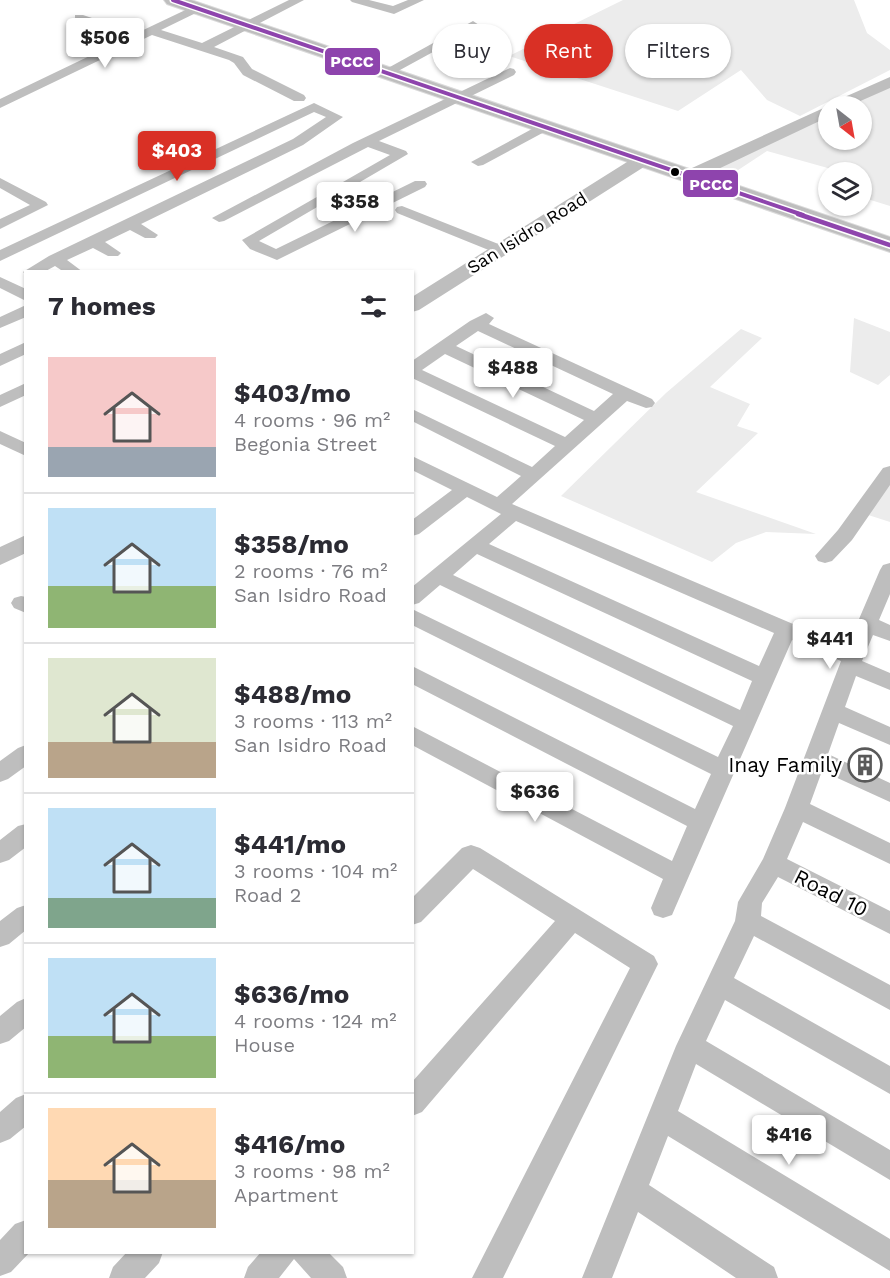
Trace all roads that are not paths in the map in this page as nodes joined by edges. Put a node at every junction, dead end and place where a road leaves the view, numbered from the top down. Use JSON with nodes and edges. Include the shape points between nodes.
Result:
{"nodes":[{"id":1,"x":173,"y":0,"type":"edge"},
{"id":2,"x":298,"y":0,"type":"edge"},
{"id":3,"x":356,"y":0,"type":"edge"},
{"id":4,"x":418,"y":0,"type":"edge"},
{"id":5,"x":198,"y":8,"type":"junction"},
{"id":6,"x":79,"y":18,"type":"dead end"},
{"id":7,"x":247,"y":24,"type":"junction"},
{"id":8,"x":151,"y":31,"type":"junction"},
{"id":9,"x":136,"y":37,"type":"junction"},
{"id":10,"x":204,"y":47,"type":"junction"},
{"id":11,"x":432,"y":47,"type":"edge"},
{"id":12,"x":385,"y":73,"type":"junction"},
{"id":13,"x":498,"y":78,"type":"edge"},
{"id":14,"x":890,"y":81,"type":"edge"},
{"id":15,"x":858,"y":96,"type":"edge"},
{"id":16,"x":299,"y":98,"type":"dead end"},
{"id":17,"x":456,"y":98,"type":"junction"},
{"id":18,"x":0,"y":104,"type":"edge"},
{"id":19,"x":818,"y":116,"type":"edge"},
{"id":20,"x":285,"y":120,"type":"junction"},
{"id":21,"x":543,"y":127,"type":"junction"},
{"id":22,"x":312,"y":132,"type":"junction"},
{"id":23,"x":368,"y":142,"type":"junction"},
{"id":24,"x":641,"y":161,"type":"junction"},
{"id":25,"x":478,"y":162,"type":"dead end"},
{"id":26,"x":381,"y":167,"type":"junction"},
{"id":27,"x":687,"y":177,"type":"junction"},
{"id":28,"x":0,"y":182,"type":"edge"},
{"id":29,"x":15,"y":190,"type":"junction"},
{"id":30,"x":0,"y":197,"type":"edge"},
{"id":31,"x":165,"y":205,"type":"junction"},
{"id":32,"x":235,"y":209,"type":"junction"},
{"id":33,"x":402,"y":210,"type":"dead end"},
{"id":34,"x":186,"y":216,"type":"dead end"},
{"id":35,"x":219,"y":218,"type":"dead end"},
{"id":36,"x":129,"y":223,"type":"junction"},
{"id":37,"x":0,"y":225,"type":"edge"},
{"id":38,"x":275,"y":225,"type":"junction"},
{"id":39,"x":150,"y":235,"type":"dead end"},
{"id":40,"x":92,"y":241,"type":"junction"},
{"id":41,"x":890,"y":245,"type":"edge"},
{"id":42,"x":501,"y":250,"type":"junction"},
{"id":43,"x":113,"y":253,"type":"dead end"},
{"id":44,"x":0,"y":256,"type":"edge"},
{"id":45,"x":54,"y":259,"type":"junction"},
{"id":46,"x":35,"y":270,"type":"edge"},
{"id":47,"x":73,"y":270,"type":"edge"},
{"id":48,"x":24,"y":275,"type":"edge"},
{"id":49,"x":2,"y":285,"type":"edge"},
{"id":50,"x":24,"y":295,"type":"edge"},
{"id":51,"x":414,"y":305,"type":"edge"},
{"id":52,"x":24,"y":311,"type":"edge"},
{"id":53,"x":0,"y":323,"type":"edge"},
{"id":54,"x":445,"y":347,"type":"junction"},
{"id":55,"x":24,"y":348,"type":"edge"},
{"id":56,"x":0,"y":361,"type":"edge"},
{"id":57,"x":414,"y":369,"type":"edge"},
{"id":58,"x":414,"y":371,"type":"edge"},
{"id":59,"x":24,"y":389,"type":"edge"},
{"id":60,"x":625,"y":393,"type":"junction"},
{"id":61,"x":0,"y":402,"type":"edge"},
{"id":62,"x":646,"y":403,"type":"dead end"},
{"id":63,"x":414,"y":415,"type":"edge"},
{"id":64,"x":596,"y":419,"type":"junction"},
{"id":65,"x":24,"y":431,"type":"edge"},
{"id":66,"x":4,"y":439,"type":"edge"},
{"id":67,"x":567,"y":445,"type":"junction"},
{"id":68,"x":24,"y":450,"type":"edge"},
{"id":69,"x":415,"y":466,"type":"edge"},
{"id":70,"x":890,"y":472,"type":"edge"},
{"id":71,"x":533,"y":475,"type":"junction"},
{"id":72,"x":465,"y":489,"type":"junction"},
{"id":73,"x":506,"y":509,"type":"junction"},
{"id":74,"x":414,"y":528,"type":"edge"},
{"id":75,"x":24,"y":544,"type":"edge"},
{"id":76,"x":475,"y":545,"type":"junction"},
{"id":77,"x":825,"y":556,"type":"dead end"},
{"id":78,"x":0,"y":557,"type":"edge"},
{"id":79,"x":438,"y":576,"type":"junction"},
{"id":80,"x":888,"y":582,"type":"edge"},
{"id":81,"x":414,"y":596,"type":"edge"},
{"id":82,"x":414,"y":617,"type":"edge"},
{"id":83,"x":868,"y":624,"type":"junction"},
{"id":84,"x":786,"y":630,"type":"junction"},
{"id":85,"x":890,"y":634,"type":"edge"},
{"id":86,"x":852,"y":661,"type":"junction"},
{"id":87,"x":414,"y":675,"type":"edge"},
{"id":88,"x":765,"y":678,"type":"junction"},
{"id":89,"x":890,"y":682,"type":"edge"},
{"id":90,"x":834,"y":711,"type":"junction"},
{"id":91,"x":745,"y":722,"type":"junction"},
{"id":92,"x":414,"y":735,"type":"edge"},
{"id":93,"x":890,"y":737,"type":"edge"},
{"id":94,"x":24,"y":755,"type":"edge"},
{"id":95,"x":816,"y":758,"type":"junction"},
{"id":96,"x":722,"y":770,"type":"junction"},
{"id":97,"x":0,"y":773,"type":"edge"},
{"id":98,"x":890,"y":793,"type":"edge"},
{"id":99,"x":797,"y":808,"type":"junction"},
{"id":100,"x":700,"y":822,"type":"junction"},
{"id":101,"x":24,"y":835,"type":"edge"},
{"id":102,"x":0,"y":853,"type":"edge"},
{"id":103,"x":890,"y":854,"type":"edge"},
{"id":104,"x":773,"y":863,"type":"junction"},
{"id":105,"x":677,"y":875,"type":"junction"},
{"id":106,"x":663,"y":908,"type":"dead end"},
{"id":107,"x":414,"y":913,"type":"edge"},
{"id":108,"x":24,"y":917,"type":"edge"},
{"id":109,"x":573,"y":918,"type":"junction"},
{"id":110,"x":748,"y":921,"type":"junction"},
{"id":111,"x":890,"y":923,"type":"edge"},
{"id":112,"x":0,"y":936,"type":"edge"},
{"id":113,"x":719,"y":983,"type":"junction"},
{"id":114,"x":890,"y":998,"type":"edge"},
{"id":115,"x":24,"y":1012,"type":"edge"},
{"id":116,"x":0,"y":1032,"type":"edge"},
{"id":117,"x":690,"y":1046,"type":"junction"},
{"id":118,"x":890,"y":1081,"type":"edge"},
{"id":119,"x":414,"y":1101,"type":"edge"},
{"id":120,"x":24,"y":1109,"type":"edge"},
{"id":121,"x":663,"y":1117,"type":"junction"},
{"id":122,"x":0,"y":1130,"type":"edge"},
{"id":123,"x":890,"y":1166,"type":"edge"},
{"id":124,"x":632,"y":1191,"type":"junction"},
{"id":125,"x":24,"y":1237,"type":"edge"},
{"id":126,"x":146,"y":1254,"type":"edge"},
{"id":127,"x":280,"y":1254,"type":"edge"},
{"id":128,"x":308,"y":1254,"type":"edge"},
{"id":129,"x":890,"y":1256,"type":"edge"},
{"id":130,"x":0,"y":1261,"type":"edge"},
{"id":131,"x":600,"y":1277,"type":"edge"},
{"id":132,"x":124,"y":1278,"type":"edge"},
{"id":133,"x":259,"y":1278,"type":"edge"},
{"id":134,"x":332,"y":1278,"type":"edge"},
{"id":135,"x":487,"y":1278,"type":"edge"},
{"id":136,"x":763,"y":1278,"type":"edge"}],
"edges":[{"from":1,"to":5,"type":"highway"},
{"from":2,"to":7,"type":"street"},
{"from":3,"to":4,"type":"street","via":[[394,10]]},
{"from":5,"to":7,"type":"highway"},
{"from":5,"to":8,"type":"street"},
{"from":6,"to":9,"type":"street"},
{"from":7,"to":10,"type":"street"},
{"from":7,"to":12,"type":"highway"},
{"from":8,"to":9,"type":"street"},
{"from":8,"to":10,"type":"street"},
{"from":9,"to":18,"type":"street"},
{"from":10,"to":16,"type":"street","via":[[239,60],[247,72]]},
{"from":11,"to":12,"type":"street"},
{"from":12,"to":17,"type":"highway"},
{"from":13,"to":17,"type":"street"},
{"from":14,"to":15,"type":"street"},
{"from":17,"to":21,"type":"highway"},
{"from":17,"to":23,"type":"street"},
{"from":19,"to":27,"type":"street"},
{"from":20,"to":22,"type":"street"},
{"from":20,"to":22,"type":"street","via":[[314,107],[336,117]]},
{"from":20,"to":44,"type":"street"},
{"from":21,"to":24,"type":"highway"},
{"from":21,"to":25,"type":"street"},
{"from":22,"to":31,"type":"street"},
{"from":23,"to":26,"type":"street","via":[[401,154]]},
{"from":23,"to":32,"type":"street"},
{"from":24,"to":27,"type":"highway"},
{"from":24,"to":42,"type":"street","name":"San Isidro Road"},
{"from":26,"to":38,"type":"street"},
{"from":26,"to":38,"type":"street","via":[[420,184],[277,255],[250,240]]},
{"from":27,"to":41,"type":"highway"},
{"from":28,"to":29,"type":"street"},
{"from":29,"to":30,"type":"street"},
{"from":29,"to":37,"type":"street","via":[[41,205]]},
{"from":31,"to":34,"type":"street"},
{"from":31,"to":36,"type":"street"},
{"from":32,"to":35,"type":"street"},
{"from":32,"to":38,"type":"street"},
{"from":33,"to":42,"type":"street"},
{"from":36,"to":39,"type":"street"},
{"from":36,"to":40,"type":"street"},
{"from":40,"to":43,"type":"street"},
{"from":40,"to":45,"type":"street"},
{"from":42,"to":51,"type":"street","name":"San Isidro Road"},
{"from":45,"to":46,"type":"street"},
{"from":45,"to":47,"type":"street"},
{"from":48,"to":49,"type":"street"},
{"from":49,"to":50,"type":"street"},
{"from":52,"to":53,"type":"street"},
{"from":54,"to":57,"type":"street"},
{"from":54,"to":60,"type":"street","via":[[482,320]]},
{"from":54,"to":64,"type":"street"},
{"from":55,"to":56,"type":"street"},
{"from":58,"to":67,"type":"street"},
{"from":59,"to":61,"type":"street"},
{"from":60,"to":62,"type":"street"},
{"from":60,"to":64,"type":"street"},
{"from":63,"to":71,"type":"street"},
{"from":64,"to":67,"type":"street"},
{"from":65,"to":66,"type":"street"},
{"from":66,"to":68,"type":"street"},
{"from":67,"to":71,"type":"street"},
{"from":69,"to":72,"type":"street"},
{"from":70,"to":77,"type":"street"},
{"from":71,"to":73,"type":"street"},
{"from":72,"to":73,"type":"street"},
{"from":72,"to":74,"type":"street"},
{"from":73,"to":76,"type":"street"},
{"from":73,"to":84,"type":"street"},
{"from":75,"to":78,"type":"street"},
{"from":76,"to":79,"type":"street"},
{"from":76,"to":88,"type":"street"},
{"from":79,"to":81,"type":"street"},
{"from":79,"to":91,"type":"street"},
{"from":80,"to":83,"type":"street"},
{"from":82,"to":96,"type":"street"},
{"from":83,"to":85,"type":"street"},
{"from":83,"to":86,"type":"street"},
{"from":84,"to":86,"type":"street"},
{"from":84,"to":88,"type":"street"},
{"from":86,"to":89,"type":"street"},
{"from":86,"to":90,"type":"street"},
{"from":87,"to":100,"type":"street"},
{"from":88,"to":91,"type":"street"},
{"from":90,"to":93,"type":"street"},
{"from":90,"to":95,"type":"street"},
{"from":91,"to":96,"type":"street"},
{"from":92,"to":105,"type":"street"},
{"from":94,"to":97,"type":"street"},
{"from":95,"to":98,"type":"street"},
{"from":95,"to":99,"type":"street"},
{"from":96,"to":100,"type":"street"},
{"from":99,"to":103,"type":"street"},
{"from":99,"to":104,"type":"street"},
{"from":100,"to":105,"type":"street"},
{"from":101,"to":102,"type":"street"},
{"from":104,"to":110,"type":"street","via":[[750,902]]},
{"from":104,"to":111,"type":"street","name":"Road 10"},
{"from":105,"to":106,"type":"street"},
{"from":107,"to":109,"type":"street","via":[[471,855]]},
{"from":108,"to":112,"type":"street"},
{"from":109,"to":119,"type":"street"},
{"from":109,"to":135,"type":"street","via":[[645,964]]},
{"from":110,"to":113,"type":"street"},
{"from":110,"to":114,"type":"street"},
{"from":113,"to":117,"type":"street"},
{"from":113,"to":118,"type":"street"},
{"from":115,"to":116,"type":"street"},
{"from":117,"to":121,"type":"street"},
{"from":117,"to":123,"type":"street"},
{"from":120,"to":122,"type":"street"},
{"from":121,"to":124,"type":"street"},
{"from":121,"to":129,"type":"street"},
{"from":124,"to":131,"type":"street"},
{"from":124,"to":136,"type":"street"},
{"from":125,"to":130,"type":"street"},
{"from":126,"to":132,"type":"street"},
{"from":127,"to":133,"type":"street"},
{"from":128,"to":134,"type":"street"}]}
